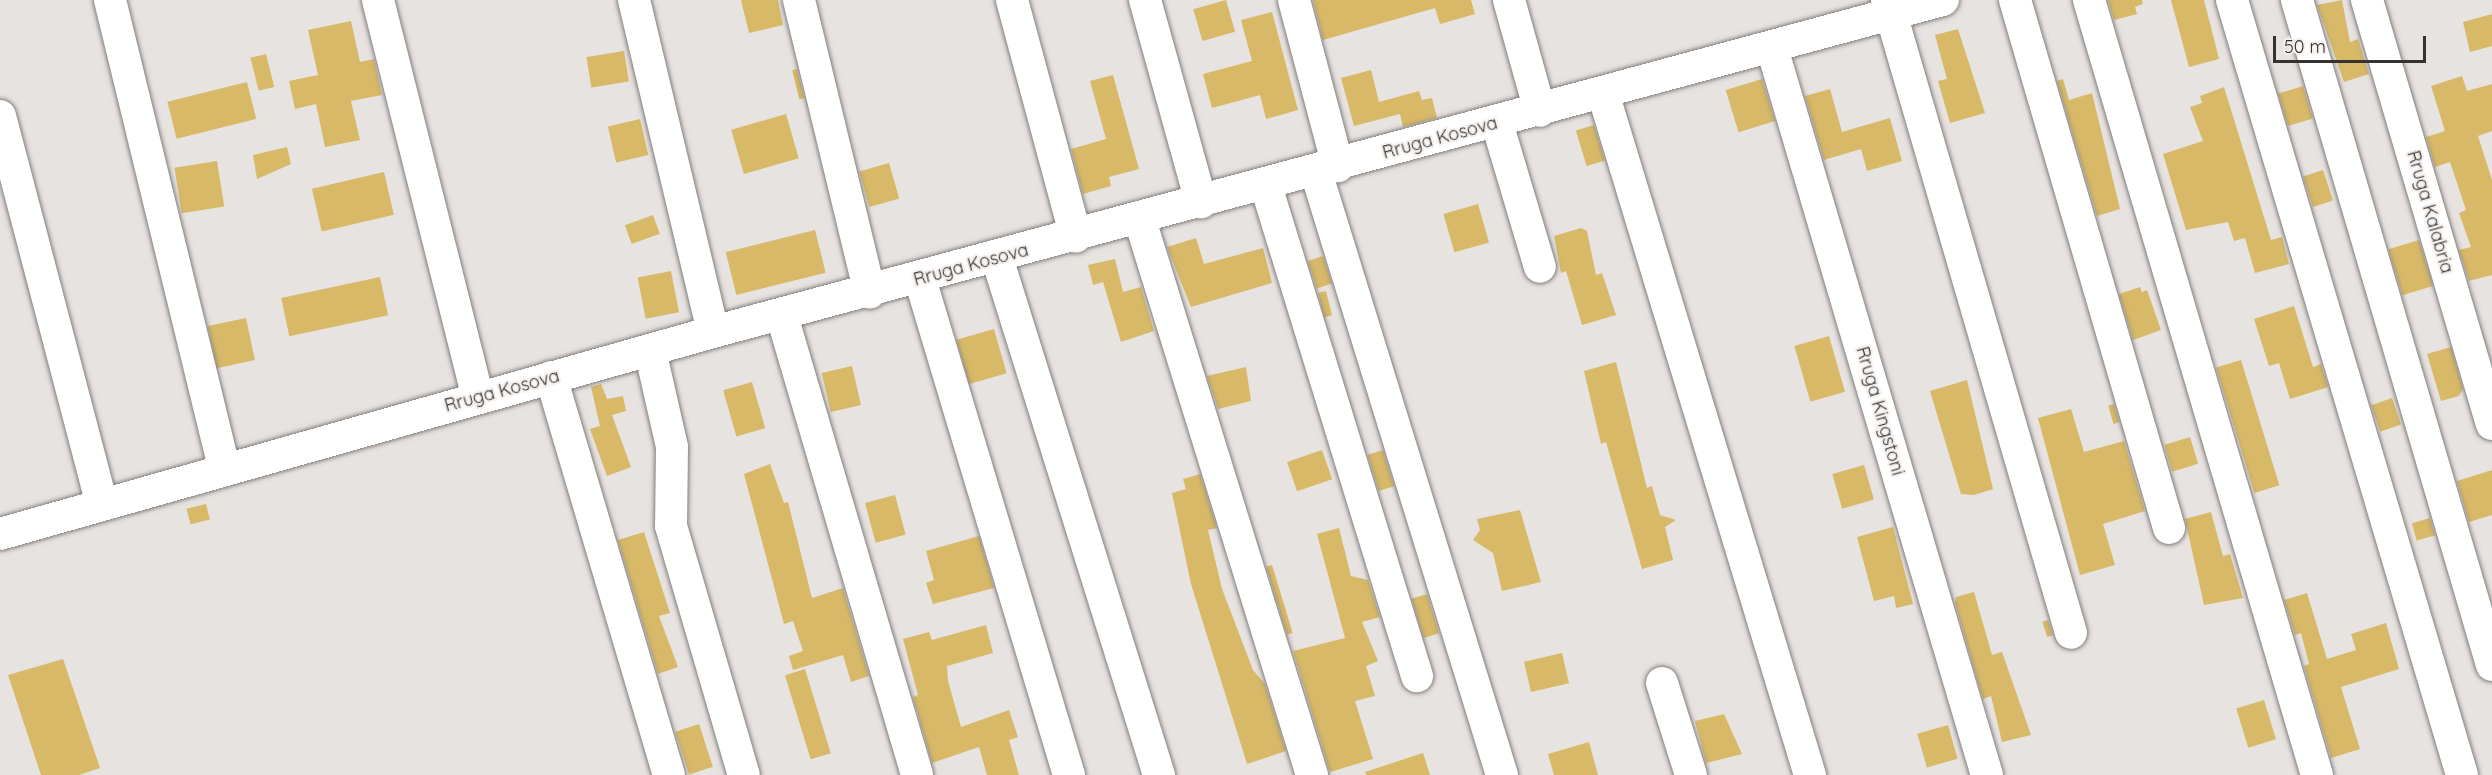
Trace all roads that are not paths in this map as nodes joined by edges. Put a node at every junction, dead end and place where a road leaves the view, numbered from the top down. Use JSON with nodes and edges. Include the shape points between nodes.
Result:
{"nodes":[{"id":1,"x":110,"y":0,"type":"edge"},
{"id":2,"x":378,"y":0,"type":"edge"},
{"id":3,"x":634,"y":0,"type":"edge"},
{"id":4,"x":799,"y":0,"type":"edge"},
{"id":5,"x":1012,"y":0,"type":"edge"},
{"id":6,"x":1145,"y":0,"type":"edge"},
{"id":7,"x":1294,"y":0,"type":"edge"},
{"id":8,"x":1509,"y":0,"type":"edge"},
{"id":9,"x":1943,"y":0,"type":"edge"},
{"id":10,"x":2014,"y":0,"type":"edge"},
{"id":11,"x":2089,"y":0,"type":"edge"},
{"id":12,"x":2232,"y":0,"type":"edge"},
{"id":13,"x":2297,"y":0,"type":"edge"},
{"id":14,"x":2367,"y":0,"type":"edge"},
{"id":15,"x":1889,"y":7,"type":"edge"},
{"id":16,"x":1772,"y":48,"type":"junction"},
{"id":17,"x":1603,"y":93,"type":"junction"},
{"id":18,"x":1540,"y":111,"type":"junction"},
{"id":19,"x":0,"y":116,"type":"edge"},
{"id":20,"x":1497,"y":123,"type":"junction"},
{"id":21,"x":1327,"y":169,"type":"junction"},
{"id":22,"x":1266,"y":186,"type":"junction"},
{"id":23,"x":1201,"y":202,"type":"junction"},
{"id":24,"x":1140,"y":220,"type":"junction"},
{"id":25,"x":1076,"y":237,"type":"junction"},
{"id":26,"x":997,"y":258,"type":"junction"},
{"id":27,"x":1540,"y":267,"type":"dead end"},
{"id":28,"x":920,"y":279,"type":"junction"},
{"id":29,"x":870,"y":293,"type":"junction"},
{"id":30,"x":782,"y":316,"type":"junction"},
{"id":31,"x":713,"y":332,"type":"junction"},
{"id":32,"x":650,"y":350,"type":"junction"},
{"id":33,"x":551,"y":377,"type":"junction"},
{"id":34,"x":478,"y":397,"type":"junction"},
{"id":35,"x":2492,"y":424,"type":"edge"},
{"id":36,"x":224,"y":467,"type":"junction"},
{"id":37,"x":100,"y":502,"type":"junction"},
{"id":38,"x":2169,"y":528,"type":"dead end"},
{"id":39,"x":0,"y":534,"type":"edge"},
{"id":40,"x":2071,"y":633,"type":"dead end"},
{"id":41,"x":2492,"y":665,"type":"edge"},
{"id":42,"x":1417,"y":676,"type":"dead end"},
{"id":43,"x":1662,"y":683,"type":"dead end"},
{"id":44,"x":669,"y":775,"type":"edge"},
{"id":45,"x":744,"y":775,"type":"edge"},
{"id":46,"x":917,"y":775,"type":"edge"},
{"id":47,"x":1069,"y":775,"type":"edge"},
{"id":48,"x":1159,"y":775,"type":"edge"},
{"id":49,"x":1312,"y":775,"type":"edge"},
{"id":50,"x":1502,"y":775,"type":"edge"},
{"id":51,"x":1691,"y":775,"type":"edge"},
{"id":52,"x":1810,"y":775,"type":"edge"},
{"id":53,"x":1987,"y":775,"type":"edge"},
{"id":54,"x":2318,"y":775,"type":"edge"},
{"id":55,"x":2462,"y":775,"type":"edge"}],
"edges":[{"from":1,"to":36,"type":"street"},
{"from":2,"to":34,"type":"street"},
{"from":3,"to":31,"type":"street"},
{"from":4,"to":29,"type":"street"},
{"from":5,"to":25,"type":"street"},
{"from":6,"to":23,"type":"street"},
{"from":7,"to":21,"type":"street"},
{"from":8,"to":18,"type":"street"},
{"from":9,"to":15,"type":"street","name":"Rruga Kosova"},
{"from":10,"to":38,"type":"street"},
{"from":11,"to":54,"type":"street"},
{"from":12,"to":55,"type":"street"},
{"from":13,"to":41,"type":"street"},
{"from":14,"to":35,"type":"street","name":"Rruga Kalabria"},
{"from":15,"to":16,"type":"street","name":"Rruga Kosova"},
{"from":15,"to":40,"type":"street"},
{"from":16,"to":17,"type":"street","name":"Rruga Kosova"},
{"from":16,"to":53,"type":"street","name":"Rruga Kingstoni"},
{"from":17,"to":18,"type":"street","name":"Rruga Kosova"},
{"from":17,"to":52,"type":"street"},
{"from":18,"to":20,"type":"street","name":"Rruga Kosova"},
{"from":19,"to":37,"type":"street"},
{"from":20,"to":21,"type":"street","name":"Rruga Kosova"},
{"from":20,"to":27,"type":"street"},
{"from":21,"to":22,"type":"street","name":"Rruga Kosova"},
{"from":21,"to":50,"type":"street"},
{"from":22,"to":23,"type":"street","name":"Rruga Kosova"},
{"from":22,"to":42,"type":"street"},
{"from":23,"to":24,"type":"street","name":"Rruga Kosova"},
{"from":24,"to":25,"type":"street","name":"Rruga Kosova"},
{"from":24,"to":49,"type":"street"},
{"from":25,"to":26,"type":"street","name":"Rruga Kosova"},
{"from":26,"to":28,"type":"street","name":"Rruga Kosova"},
{"from":26,"to":48,"type":"street"},
{"from":28,"to":29,"type":"street","name":"Rruga Kosova"},
{"from":28,"to":47,"type":"street"},
{"from":29,"to":30,"type":"street","name":"Rruga Kosova"},
{"from":30,"to":31,"type":"street","name":"Rruga Kosova"},
{"from":30,"to":46,"type":"street"},
{"from":31,"to":32,"type":"street","name":"Rruga Kosova"},
{"from":32,"to":33,"type":"street","name":"Rruga Kosova"},
{"from":32,"to":45,"type":"street","via":[[672,447],[671,526]]},
{"from":33,"to":34,"type":"street","name":"Rruga Kosova"},
{"from":33,"to":44,"type":"street"},
{"from":34,"to":36,"type":"street","name":"Rruga Kosova"},
{"from":36,"to":37,"type":"street","name":"Rruga Kosova"},
{"from":37,"to":39,"type":"street","name":"Rruga Kosova"},
{"from":43,"to":51,"type":"street"}]}
